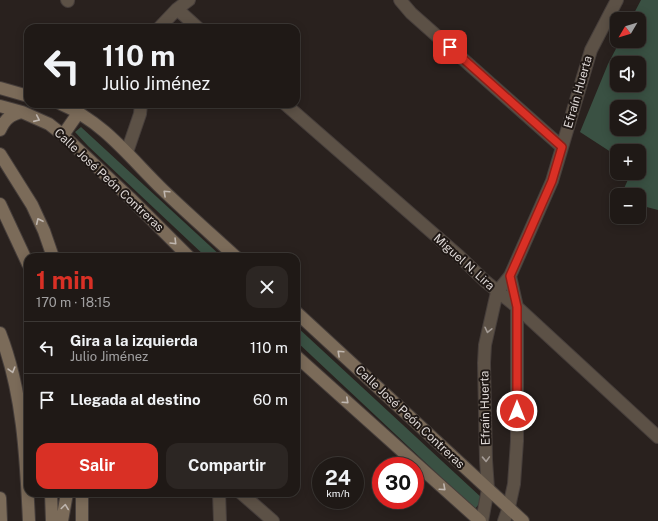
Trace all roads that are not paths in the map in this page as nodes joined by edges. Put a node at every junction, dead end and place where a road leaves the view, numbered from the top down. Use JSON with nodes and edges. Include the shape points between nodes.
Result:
{"nodes":[{"id":1,"x":189,"y":0,"type":"edge"},
{"id":2,"x":400,"y":0,"type":"edge"},
{"id":3,"x":617,"y":0,"type":"edge"},
{"id":4,"x":177,"y":9,"type":"junction"},
{"id":5,"x":163,"y":24,"type":"edge"},
{"id":6,"x":194,"y":24,"type":"edge"},
{"id":7,"x":0,"y":88,"type":"edge"},
{"id":8,"x":24,"y":95,"type":"edge"},
{"id":9,"x":0,"y":106,"type":"edge"},
{"id":10,"x":70,"y":108,"type":"edge"},
{"id":11,"x":141,"y":108,"type":"edge"},
{"id":12,"x":290,"y":108,"type":"edge"},
{"id":13,"x":22,"y":112,"type":"junction"},
{"id":14,"x":79,"y":112,"type":"junction"},
{"id":15,"x":0,"y":130,"type":"edge"},
{"id":16,"x":63,"y":135,"type":"junction"},
{"id":17,"x":562,"y":147,"type":"junction"},
{"id":18,"x":127,"y":152,"type":"junction"},
{"id":19,"x":0,"y":154,"type":"edge"},
{"id":20,"x":0,"y":204,"type":"edge"},
{"id":21,"x":52,"y":253,"type":"edge"},
{"id":22,"x":185,"y":253,"type":"edge"},
{"id":23,"x":232,"y":253,"type":"edge"},
{"id":24,"x":24,"y":255,"type":"edge"},
{"id":25,"x":510,"y":276,"type":"junction"},
{"id":26,"x":497,"y":292,"type":"junction"},
{"id":27,"x":517,"y":307,"type":"junction"},
{"id":28,"x":300,"y":316,"type":"edge"},
{"id":29,"x":0,"y":333,"type":"edge"},
{"id":30,"x":300,"y":360,"type":"edge"},
{"id":31,"x":658,"y":438,"type":"edge"},
{"id":32,"x":24,"y":446,"type":"edge"},
{"id":33,"x":488,"y":489,"type":"junction"},
{"id":34,"x":28,"y":497,"type":"edge"},
{"id":35,"x":52,"y":497,"type":"edge"},
{"id":36,"x":66,"y":497,"type":"edge"},
{"id":37,"x":82,"y":497,"type":"edge"},
{"id":38,"x":219,"y":497,"type":"edge"},
{"id":39,"x":246,"y":497,"type":"edge"},
{"id":40,"x":0,"y":498,"type":"edge"},
{"id":41,"x":509,"y":507,"type":"junction"},
{"id":42,"x":1,"y":521,"type":"edge"},
{"id":43,"x":29,"y":521,"type":"edge"},
{"id":44,"x":52,"y":521,"type":"edge"},
{"id":45,"x":62,"y":521,"type":"edge"},
{"id":46,"x":82,"y":521,"type":"edge"},
{"id":47,"x":220,"y":521,"type":"edge"},
{"id":48,"x":273,"y":521,"type":"edge"},
{"id":49,"x":481,"y":521,"type":"edge"},
{"id":50,"x":504,"y":521,"type":"edge"},
{"id":51,"x":523,"y":521,"type":"edge"}],
"edges":[{"from":1,"to":4,"type":"street"},
{"from":2,"to":17,"type":"street","via":[[411,13]]},
{"from":3,"to":17,"type":"street","name":"Efraín Huerta","via":[[590,50]]},
{"from":4,"to":5,"type":"street"},
{"from":4,"to":6,"type":"street"},
{"from":7,"to":8,"type":"street"},
{"from":9,"to":13,"type":"street","name":"Calle José Peón Contreras"},
{"from":10,"to":14,"type":"street"},
{"from":11,"to":18,"type":"street"},
{"from":12,"to":26,"type":"street","name":"Miguel N. Lira"},
{"from":13,"to":15,"type":"street","via":[[7,119]]},
{"from":13,"to":16,"type":"street","name":"Calle José Peón Contreras","one_way":true,"via":[[49,124]]},
{"from":14,"to":16,"type":"street"},
{"from":14,"to":18,"type":"street"},
{"from":16,"to":22,"type":"street","name":"Calle José Peón Contreras","one_way":true},
{"from":17,"to":25,"type":"street","name":"Efraín Huerta","via":[[552,181]]},
{"from":23,"to":18,"type":"street","one_way":true,"via":[[163,190]]},
{"from":21,"to":19,"type":"street","one_way":true,"via":[[32,205]]},
{"from":20,"to":24,"type":"street"},
{"from":25,"to":26,"type":"street","name":"Efraín Huerta"},
{"from":25,"to":27,"type":"street"},
{"from":26,"to":27,"type":"street","name":"Miguel N. Lira"},
{"from":26,"to":33,"type":"street","name":"Efraín Huerta","one_way":true,"via":[[485,345],[484,363]]},
{"from":27,"to":31,"type":"street","name":"Miguel N. Lira"},
{"from":27,"to":41,"type":"street","via":[[518,441]]},
{"from":33,"to":28,"type":"street","name":"Calle José Peón Contreras","one_way":true},
{"from":29,"to":32,"type":"street","one_way":true,"via":[[15,381]]},
{"from":30,"to":49,"type":"street","one_way":true},
{"from":33,"to":41,"type":"street","name":"Calle José Peón Contreras"},
{"from":33,"to":49,"type":"street","name":"Efraín Huerta"},
{"from":34,"to":43,"type":"street","one_way":true},
{"from":35,"to":44,"type":"street"},
{"from":45,"to":36,"type":"street","one_way":true},
{"from":37,"to":46,"type":"street"},
{"from":38,"to":47,"type":"street"},
{"from":39,"to":48,"type":"street"},
{"from":40,"to":42,"type":"street"},
{"from":41,"to":50,"type":"street"},
{"from":41,"to":51,"type":"street","name":"Calle José Peón Contreras"}]}
